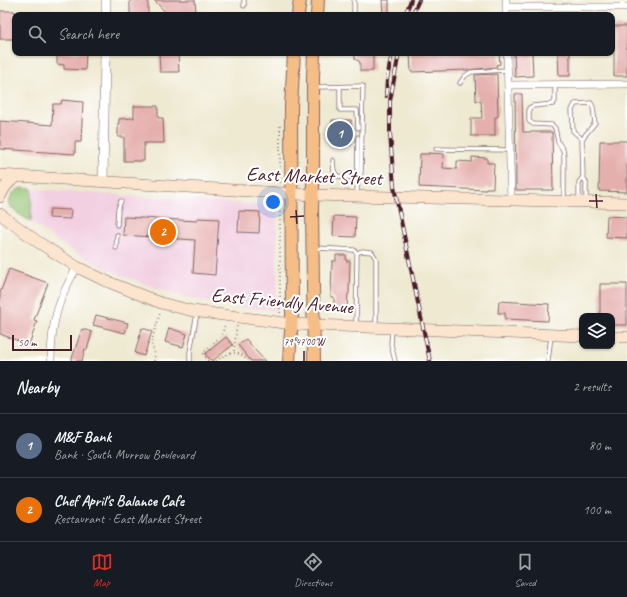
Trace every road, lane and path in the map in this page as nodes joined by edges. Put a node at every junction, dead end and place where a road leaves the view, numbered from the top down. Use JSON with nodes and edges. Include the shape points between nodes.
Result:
{"nodes":[{"id":1,"x":106,"y":0,"type":"edge"},
{"id":2,"x":244,"y":0,"type":"edge"},
{"id":3,"x":300,"y":0,"type":"edge"},
{"id":4,"x":318,"y":0,"type":"edge"},
{"id":5,"x":354,"y":0,"type":"edge"},
{"id":6,"x":506,"y":3,"type":"edge"},
{"id":7,"x":244,"y":6,"type":"dead end"},
{"id":8,"x":627,"y":7,"type":"edge"},
{"id":9,"x":106,"y":12,"type":"edge"},
{"id":10,"x":298,"y":12,"type":"edge"},
{"id":11,"x":317,"y":12,"type":"edge"},
{"id":12,"x":354,"y":12,"type":"edge"},
{"id":13,"x":105,"y":56,"type":"edge"},
{"id":14,"x":294,"y":56,"type":"edge"},
{"id":15,"x":314,"y":56,"type":"edge"},
{"id":16,"x":507,"y":56,"type":"edge"},
{"id":17,"x":507,"y":70,"type":"junction"},
{"id":18,"x":460,"y":83,"type":"dead end"},
{"id":19,"x":555,"y":84,"type":"junction"},
{"id":20,"x":627,"y":84,"type":"edge"},
{"id":21,"x":508,"y":85,"type":"junction"},
{"id":22,"x":313,"y":87,"type":"junction"},
{"id":23,"x":340,"y":87,"type":"junction"},
{"id":24,"x":358,"y":128,"type":"dead end"},
{"id":25,"x":358,"y":137,"type":"dead end"},
{"id":26,"x":582,"y":139,"type":"junction"},
{"id":27,"x":436,"y":149,"type":"dead end"},
{"id":28,"x":509,"y":150,"type":"junction"},
{"id":29,"x":333,"y":160,"type":"dead end"},
{"id":30,"x":0,"y":175,"type":"edge"},
{"id":31,"x":18,"y":176,"type":"junction"},
{"id":32,"x":583,"y":176,"type":"junction"},
{"id":33,"x":358,"y":178,"type":"junction"},
{"id":34,"x":103,"y":182,"type":"junction"},
{"id":35,"x":313,"y":195,"type":"junction"},
{"id":36,"x":286,"y":196,"type":"junction"},
{"id":37,"x":357,"y":196,"type":"junction"},
{"id":38,"x":0,"y":197,"type":"edge"},
{"id":39,"x":511,"y":200,"type":"junction"},
{"id":40,"x":121,"y":201,"type":"dead end"},
{"id":41,"x":564,"y":202,"type":"junction"},
{"id":42,"x":582,"y":202,"type":"junction"},
{"id":43,"x":627,"y":203,"type":"edge"},
{"id":44,"x":1,"y":212,"type":"edge"},
{"id":45,"x":118,"y":225,"type":"dead end"},
{"id":46,"x":117,"y":235,"type":"dead end"},
{"id":47,"x":116,"y":248,"type":"dead end"},
{"id":48,"x":312,"y":248,"type":"junction"},
{"id":49,"x":357,"y":253,"type":"junction"},
{"id":50,"x":77,"y":267,"type":"junction"},
{"id":51,"x":163,"y":303,"type":"junction"},
{"id":52,"x":197,"y":311,"type":"junction"},
{"id":53,"x":226,"y":316,"type":"junction"},
{"id":54,"x":280,"y":317,"type":"dead end"},
{"id":55,"x":238,"y":318,"type":"junction"},
{"id":56,"x":292,"y":324,"type":"junction"},
{"id":57,"x":313,"y":325,"type":"junction"},
{"id":58,"x":356,"y":327,"type":"junction"},
{"id":59,"x":376,"y":328,"type":"junction"},
{"id":60,"x":392,"y":328,"type":"junction"},
{"id":61,"x":551,"y":335,"type":"junction"},
{"id":62,"x":579,"y":336,"type":"edge"},
{"id":63,"x":615,"y":337,"type":"edge"},
{"id":64,"x":627,"y":337,"type":"edge"},
{"id":65,"x":234,"y":352,"type":"junction"},
{"id":66,"x":51,"y":361,"type":"edge"},
{"id":67,"x":154,"y":361,"type":"edge"},
{"id":68,"x":190,"y":361,"type":"edge"},
{"id":69,"x":208,"y":361,"type":"edge"},
{"id":70,"x":216,"y":361,"type":"edge"},
{"id":71,"x":247,"y":361,"type":"edge"},
{"id":72,"x":289,"y":361,"type":"edge"},
{"id":73,"x":314,"y":361,"type":"edge"},
{"id":74,"x":395,"y":361,"type":"edge"},
{"id":75,"x":548,"y":361,"type":"edge"}],
"edges":[{"from":1,"to":9,"type":"street"},
{"from":2,"to":7,"type":"lane"},
{"from":3,"to":10,"type":"main road"},
{"from":4,"to":11,"type":"main road"},
{"from":5,"to":12,"type":"lane"},
{"from":6,"to":8,"type":"street"},
{"from":13,"to":34,"type":"street"},
{"from":14,"to":36,"type":"main road"},
{"from":15,"to":22,"type":"main road"},
{"from":16,"to":17,"type":"street"},
{"from":17,"to":18,"type":"lane","via":[[471,72]]},
{"from":17,"to":21,"type":"street"},
{"from":19,"to":20,"type":"street"},
{"from":19,"to":21,"type":"street"},
{"from":19,"to":41,"type":"lane","via":[[555,101],[552,104],[529,108],[529,121],[533,124],[552,125],[555,128],[564,156]]},
{"from":21,"to":28,"type":"street"},
{"from":22,"to":23,"type":"lane"},
{"from":22,"to":35,"type":"main road"},
{"from":23,"to":24,"type":"lane","via":[[340,110],[357,110]]},
{"from":23,"to":33,"type":"lane","via":[[363,86],[361,173]]},
{"from":25,"to":33,"type":"lane"},
{"from":26,"to":26,"type":"lane","via":[[595,123],[591,103],[575,104],[572,110],[573,131]]},
{"from":26,"to":32,"type":"lane"},
{"from":27,"to":28,"type":"lane"},
{"from":28,"to":39,"type":"street"},
{"from":29,"to":33,"type":"lane","via":[[337,176]]},
{"from":30,"to":31,"type":"main road","name":"East Market Street"},
{"from":31,"to":34,"type":"main road","name":"East Market Street"},
{"from":31,"to":38,"type":"main road","via":[[7,183]]},
{"from":32,"to":42,"type":"lane","via":[[586,182]]},
{"from":32,"to":42,"type":"lane","via":[[579,182]]},
{"from":33,"to":37,"type":"lane"},
{"from":34,"to":36,"type":"main road","name":"East Market Street"},
{"from":35,"to":36,"type":"main road","name":"East Market Street"},
{"from":35,"to":37,"type":"main road","name":"East Market Street"},
{"from":35,"to":48,"type":"main road"},
{"from":36,"to":54,"type":"path"},
{"from":36,"to":56,"type":"main road"},
{"from":37,"to":39,"type":"main road","name":"East Market Street"},
{"from":39,"to":41,"type":"main road","name":"East Market Street"},
{"from":40,"to":45,"type":"lane"},
{"from":41,"to":42,"type":"main road","name":"East Market Street"},
{"from":42,"to":43,"type":"main road","name":"East Market Street"},
{"from":44,"to":50,"type":"main road","name":"East Friendly Avenue","via":[[38,242]]},
{"from":46,"to":47,"type":"lane"},
{"from":48,"to":49,"type":"lane","via":[[354,250]]},
{"from":48,"to":57,"type":"main road"},
{"from":49,"to":58,"type":"lane"},
{"from":49,"to":59,"type":"lane","via":[[372,252],[375,256]]},
{"from":50,"to":51,"type":"main road","name":"East Friendly Avenue"},
{"from":50,"to":66,"type":"street","via":[[58,305]]},
{"from":51,"to":52,"type":"main road","name":"East Friendly Avenue"},
{"from":51,"to":67,"type":"path","via":[[151,343],[155,354]]},
{"from":52,"to":53,"type":"main road","name":"East Friendly Avenue"},
{"from":52,"to":68,"type":"lane"},
{"from":53,"to":55,"type":"main road","name":"East Friendly Avenue"},
{"from":53,"to":69,"type":"path","via":[[222,335],[203,353]]},
{"from":55,"to":56,"type":"main road","name":"East Friendly Avenue"},
{"from":55,"to":65,"type":"path"},
{"from":56,"to":57,"type":"main road","name":"East Friendly Avenue"},
{"from":56,"to":72,"type":"main road"},
{"from":57,"to":58,"type":"main road","name":"East Friendly Avenue"},
{"from":57,"to":73,"type":"main road"},
{"from":58,"to":59,"type":"main road","name":"East Friendly Avenue"},
{"from":59,"to":60,"type":"main road","name":"East Friendly Avenue"},
{"from":60,"to":61,"type":"main road","name":"East Friendly Avenue"},
{"from":60,"to":74,"type":"lane","via":[[391,344]]},
{"from":61,"to":62,"type":"main road","name":"East Friendly Avenue"},
{"from":61,"to":75,"type":"lane"},
{"from":63,"to":64,"type":"main road"},
{"from":65,"to":70,"type":"path"},
{"from":65,"to":71,"type":"path"}]}
